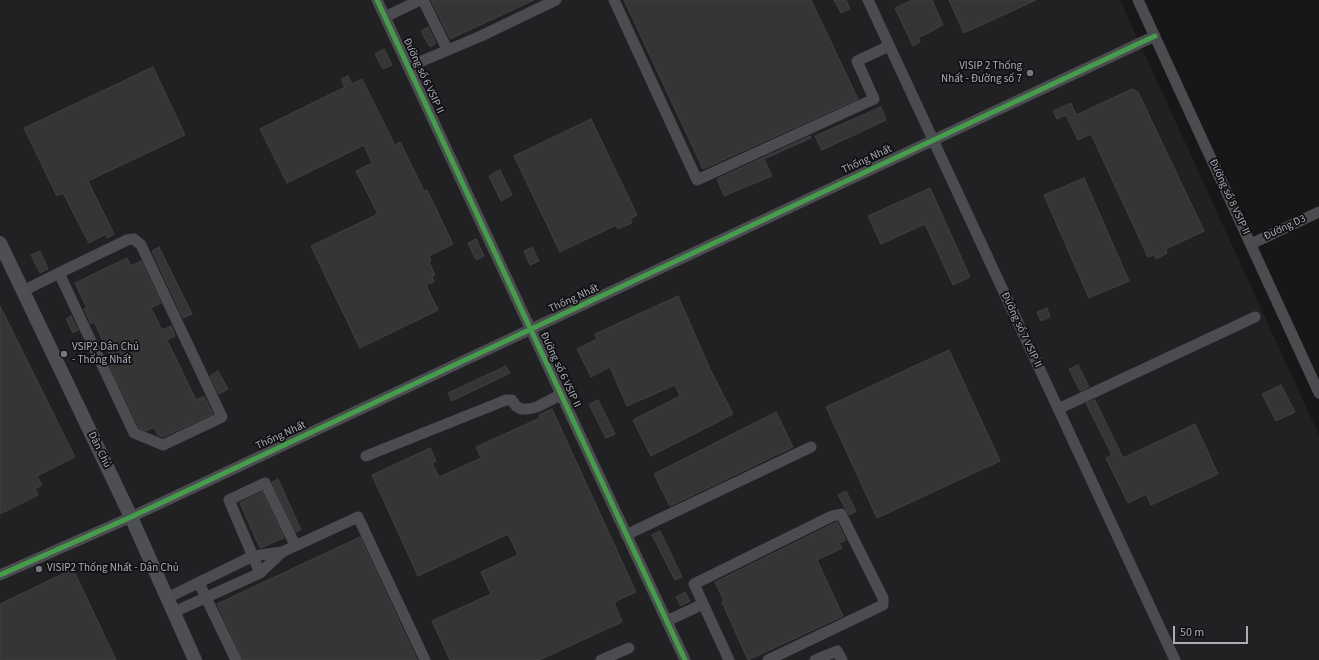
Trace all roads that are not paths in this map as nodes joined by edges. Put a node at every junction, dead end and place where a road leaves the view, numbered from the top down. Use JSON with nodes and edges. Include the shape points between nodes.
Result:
{"nodes":[{"id":1,"x":377,"y":0,"type":"edge"},
{"id":2,"x":420,"y":0,"type":"edge"},
{"id":3,"x":423,"y":0,"type":"edge"},
{"id":4,"x":556,"y":0,"type":"edge"},
{"id":5,"x":614,"y":0,"type":"edge"},
{"id":6,"x":868,"y":0,"type":"edge"},
{"id":7,"x":1138,"y":0,"type":"edge"},
{"id":8,"x":385,"y":17,"type":"junction"},
{"id":9,"x":1155,"y":36,"type":"junction"},
{"id":10,"x":889,"y":46,"type":"junction"},
{"id":11,"x":448,"y":50,"type":"junction"},
{"id":12,"x":408,"y":67,"type":"junction"},
{"id":13,"x":932,"y":140,"type":"junction"},
{"id":14,"x":1319,"y":212,"type":"edge"},
{"id":15,"x":0,"y":243,"type":"edge"},
{"id":16,"x":1251,"y":244,"type":"junction"},
{"id":17,"x":59,"y":273,"type":"junction"},
{"id":18,"x":23,"y":291,"type":"junction"},
{"id":19,"x":1255,"y":317,"type":"dead end"},
{"id":20,"x":530,"y":331,"type":"junction"},
{"id":21,"x":1319,"y":393,"type":"edge"},
{"id":22,"x":560,"y":395,"type":"junction"},
{"id":23,"x":1058,"y":409,"type":"junction"},
{"id":24,"x":811,"y":447,"type":"dead end"},
{"id":25,"x":366,"y":456,"type":"dead end"},
{"id":26,"x":131,"y":517,"type":"junction"},
{"id":27,"x":626,"y":535,"type":"junction"},
{"id":28,"x":295,"y":545,"type":"junction"},
{"id":29,"x":282,"y":552,"type":"junction"},
{"id":30,"x":253,"y":556,"type":"junction"},
{"id":31,"x":260,"y":572,"type":"junction"},
{"id":32,"x":0,"y":575,"type":"edge"},
{"id":33,"x":199,"y":583,"type":"junction"},
{"id":34,"x":167,"y":598,"type":"junction"},
{"id":35,"x":207,"y":598,"type":"junction"},
{"id":36,"x":703,"y":604,"type":"junction"},
{"id":37,"x":174,"y":612,"type":"junction"},
{"id":38,"x":667,"y":621,"type":"junction"},
{"id":39,"x":629,"y":648,"type":"dead end"},
{"id":40,"x":195,"y":660,"type":"edge"},
{"id":41,"x":236,"y":660,"type":"edge"},
{"id":42,"x":425,"y":660,"type":"edge"},
{"id":43,"x":601,"y":660,"type":"edge"},
{"id":44,"x":685,"y":660,"type":"edge"},
{"id":45,"x":729,"y":660,"type":"edge"},
{"id":46,"x":768,"y":660,"type":"edge"},
{"id":47,"x":815,"y":660,"type":"edge"},
{"id":48,"x":842,"y":660,"type":"edge"},
{"id":49,"x":1175,"y":660,"type":"edge"}],
"edges":[{"from":1,"to":8,"type":"street","name":"Đường số 6 VSIP II"},
{"from":2,"to":8,"type":"street"},
{"from":3,"to":11,"type":"street"},
{"from":4,"to":11,"type":"street"},
{"from":5,"to":10,"type":"street","via":[[697,180],[874,99],[857,61]]},
{"from":6,"to":10,"type":"street","name":"Đường số 7 VSIP II"},
{"from":7,"to":9,"type":"street","name":"Đường số 8 VSIP II"},
{"from":8,"to":12,"type":"street","name":"Đường số 6 VSIP II"},
{"from":9,"to":13,"type":"street","name":"Thống Nhất"},
{"from":9,"to":16,"type":"street","name":"Đường số 8 VSIP II"},
{"from":10,"to":13,"type":"street","name":"Đường số 7 VSIP II"},
{"from":11,"to":12,"type":"street"},
{"from":12,"to":20,"type":"street","name":"Đường số 6 VSIP II"},
{"from":13,"to":20,"type":"street","name":"Thống Nhất"},
{"from":13,"to":23,"type":"street","name":"Đường số 7 VSIP II"},
{"from":14,"to":16,"type":"street","name":"Đường D3"},
{"from":15,"to":18,"type":"main road","name":"Dân Chủ"},
{"from":16,"to":21,"type":"street","name":"Đường số 8 VSIP II"},
{"from":17,"to":17,"type":"street","via":[[127,240],[134,239],[141,245],[222,417],[163,445],[134,433]]},
{"from":17,"to":18,"type":"street"},
{"from":18,"to":26,"type":"main road","name":"Dân Chủ"},
{"from":19,"to":23,"type":"street"},
{"from":20,"to":22,"type":"street","name":"Đường số 6 VSIP II"},
{"from":20,"to":26,"type":"street","name":"Thống Nhất"},
{"from":22,"to":25,"type":"street","via":[[528,409],[522,409],[512,400],[506,400]]},
{"from":22,"to":27,"type":"street","name":"Đường số 6 VSIP II"},
{"from":23,"to":49,"type":"street","name":"Đường số 7 VSIP II"},
{"from":24,"to":27,"type":"street"},
{"from":26,"to":32,"type":"street","name":"Thống Nhất"},
{"from":26,"to":34,"type":"main road","name":"Dân Chủ"},
{"from":27,"to":38,"type":"street","name":"Đường số 6 VSIP II"},
{"from":28,"to":29,"type":"street"},
{"from":28,"to":30,"type":"street","via":[[265,483],[229,500]]},
{"from":28,"to":42,"type":"street","via":[[358,517]]},
{"from":29,"to":30,"type":"street"},
{"from":29,"to":31,"type":"street"},
{"from":30,"to":31,"type":"street"},
{"from":30,"to":33,"type":"street"},
{"from":31,"to":35,"type":"street"},
{"from":33,"to":34,"type":"street"},
{"from":33,"to":35,"type":"street"},
{"from":34,"to":37,"type":"main road","name":"Dân Chủ"},
{"from":35,"to":37,"type":"street"},
{"from":35,"to":41,"type":"street"},
{"from":36,"to":38,"type":"street"},
{"from":36,"to":45,"type":"street"},
{"from":36,"to":46,"type":"street","via":[[694,584],[832,516],[841,514],[883,598],[883,605]]},
{"from":37,"to":40,"type":"main road","name":"Dân Chủ"},
{"from":38,"to":44,"type":"street","name":"Đường số 6 VSIP II"},
{"from":39,"to":43,"type":"street"},
{"from":47,"to":48,"type":"street","via":[[837,651]]}]}
